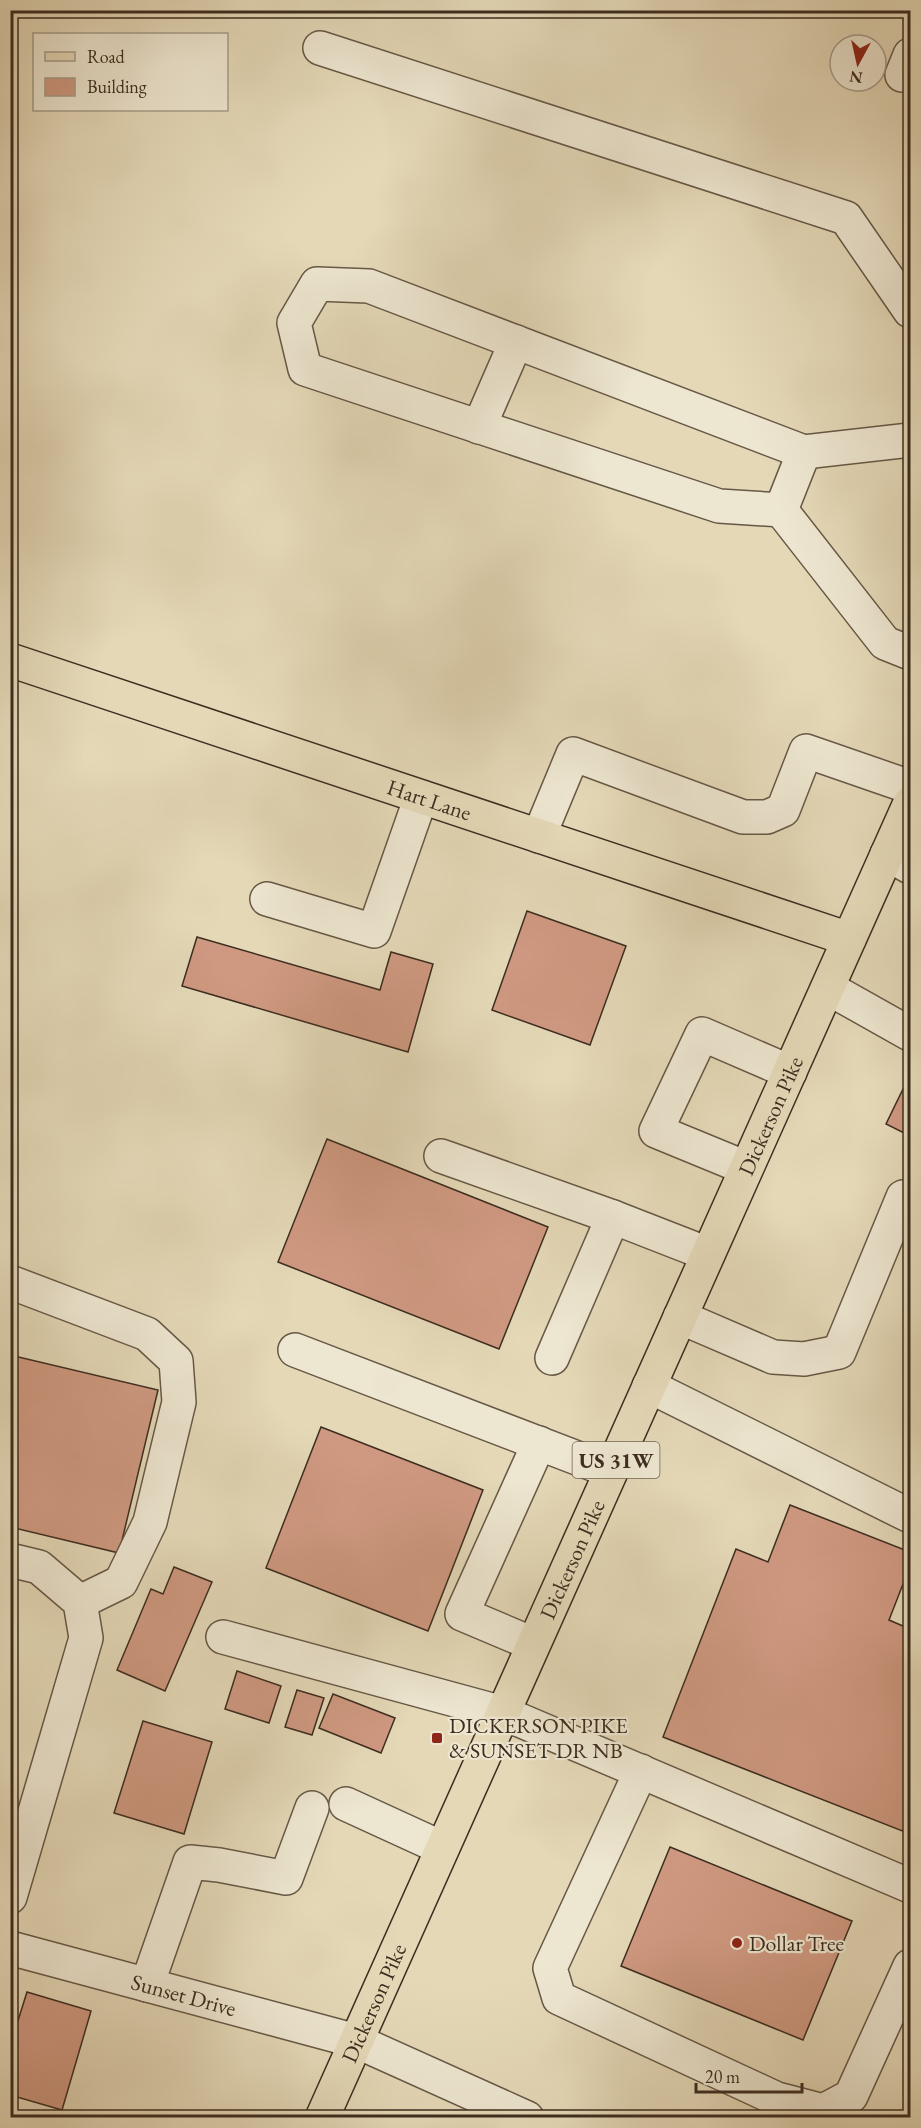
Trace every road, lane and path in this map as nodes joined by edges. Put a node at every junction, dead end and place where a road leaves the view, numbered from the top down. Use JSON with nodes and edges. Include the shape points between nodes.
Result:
{"nodes":[{"id":1,"x":320,"y":48,"type":"dead end"},
{"id":2,"x":910,"y":311,"type":"edge"},
{"id":3,"x":516,"y":342,"type":"junction"},
{"id":4,"x":479,"y":427,"type":"junction"},
{"id":5,"x":910,"y":440,"type":"edge"},
{"id":6,"x":804,"y":452,"type":"junction"},
{"id":7,"x":781,"y":510,"type":"junction"},
{"id":8,"x":910,"y":653,"type":"edge"},
{"id":9,"x":10,"y":660,"type":"edge"},
{"id":10,"x":910,"y":787,"type":"edge"},
{"id":11,"x":421,"y":797,"type":"junction"},
{"id":12,"x":910,"y":803,"type":"edge"},
{"id":13,"x":539,"y":836,"type":"junction"},
{"id":14,"x":899,"y":860,"type":"edge"},
{"id":15,"x":267,"y":899,"type":"dead end"},
{"id":16,"x":849,"y":939,"type":"junction"},
{"id":17,"x":828,"y":988,"type":"junction"},
{"id":18,"x":910,"y":1034,"type":"edge"},
{"id":19,"x":790,"y":1072,"type":"junction"},
{"id":20,"x":441,"y":1156,"type":"dead end"},
{"id":21,"x":746,"y":1168,"type":"junction"},
{"id":22,"x":903,"y":1197,"type":"dead end"},
{"id":23,"x":613,"y":1217,"type":"junction"},
{"id":24,"x":708,"y":1254,"type":"junction"},
{"id":25,"x":10,"y":1281,"type":"edge"},
{"id":26,"x":680,"y":1317,"type":"junction"},
{"id":27,"x":295,"y":1350,"type":"dead end"},
{"id":28,"x":552,"y":1358,"type":"dead end"},
{"id":29,"x":649,"y":1386,"type":"junction"},
{"id":30,"x":539,"y":1443,"type":"junction"},
{"id":31,"x":611,"y":1471,"type":"junction"},
{"id":32,"x":910,"y":1516,"type":"edge"},
{"id":33,"x":10,"y":1560,"type":"edge"},
{"id":34,"x":80,"y":1602,"type":"junction"},
{"id":35,"x":223,"y":1636,"type":"dead end"},
{"id":36,"x":533,"y":1644,"type":"junction"},
{"id":37,"x":503,"y":1713,"type":"junction"},
{"id":38,"x":641,"y":1771,"type":"junction"},
{"id":39,"x":346,"y":1804,"type":"dead end"},
{"id":40,"x":312,"y":1808,"type":"dead end"},
{"id":41,"x":442,"y":1848,"type":"junction"},
{"id":42,"x":910,"y":1886,"type":"edge"},
{"id":43,"x":10,"y":1897,"type":"edge"},
{"id":44,"x":10,"y":1948,"type":"edge"},
{"id":45,"x":910,"y":1966,"type":"edge"},
{"id":46,"x":147,"y":1985,"type":"junction"},
{"id":47,"x":356,"y":2041,"type":"junction"},
{"id":48,"x":322,"y":2118,"type":"edge"},
{"id":49,"x":527,"y":2118,"type":"edge"}],
"edges":[{"from":1,"to":2,"type":"street","via":[[846,218]]},
{"from":3,"to":4,"type":"street"},
{"from":3,"to":4,"type":"street","via":[[369,286],[317,284],[294,323],[305,369]]},
{"from":3,"to":6,"type":"street"},
{"from":4,"to":7,"type":"street","via":[[719,506]]},
{"from":5,"to":6,"type":"street"},
{"from":6,"to":7,"type":"street"},
{"from":7,"to":8,"type":"street","via":[[885,643]]},
{"from":9,"to":11,"type":"main road","name":"Hart Lane"},
{"from":10,"to":13,"type":"street","via":[[806,751],[783,810],[766,817],[743,817],[573,754]]},
{"from":11,"to":13,"type":"main road","name":"Hart Lane"},
{"from":11,"to":15,"type":"street","via":[[374,931]]},
{"from":12,"to":14,"type":"main road","name":"Dickerson Pike","number":"US 31W"},
{"from":13,"to":16,"type":"main road","name":"Hart Lane"},
{"from":14,"to":16,"type":"main road","name":"Dickerson Pike","number":"US 31W"},
{"from":16,"to":17,"type":"main road","name":"Dickerson Pike","number":"US 31W"},
{"from":17,"to":18,"type":"street"},
{"from":17,"to":19,"type":"main road","name":"Dickerson Pike","number":"US 31W"},
{"from":19,"to":21,"type":"main road","name":"Dickerson Pike","number":"US 31W"},
{"from":19,"to":21,"type":"street","via":[[702,1034],[656,1131]]},
{"from":20,"to":23,"type":"street"},
{"from":21,"to":24,"type":"main road","name":"Dickerson Pike","number":"US 31W"},
{"from":22,"to":26,"type":"street","via":[[839,1352],[804,1359],[773,1357]]},
{"from":23,"to":24,"type":"street"},
{"from":23,"to":28,"type":"street"},
{"from":24,"to":26,"type":"main road","name":"Dickerson Pike","number":"US 31W"},
{"from":25,"to":34,"type":"street","via":[[147,1334],[176,1361],[179,1402],[150,1522],[121,1582]]},
{"from":26,"to":29,"type":"main road","name":"Dickerson Pike","number":"US 31W"},
{"from":27,"to":30,"type":"street"},
{"from":29,"to":31,"type":"main road","name":"Dickerson Pike","number":"US 31W"},
{"from":29,"to":32,"type":"street"},
{"from":30,"to":31,"type":"street"},
{"from":30,"to":36,"type":"street","via":[[462,1614]]},
{"from":31,"to":36,"type":"main road","name":"Dickerson Pike","number":"US 31W"},
{"from":33,"to":34,"type":"street","via":[[39,1567]]},
{"from":34,"to":43,"type":"street","via":[[86,1638]]},
{"from":35,"to":37,"type":"street"},
{"from":36,"to":37,"type":"main road","name":"Dickerson Pike","number":"US 31W"},
{"from":37,"to":38,"type":"street"},
{"from":37,"to":41,"type":"main road","name":"Dickerson Pike","number":"US 31W"},
{"from":38,"to":42,"type":"street"},
{"from":38,"to":45,"type":"street","via":[[550,1968],[559,1998],[777,2099],[823,2111],[851,2096]]},
{"from":39,"to":41,"type":"street"},
{"from":40,"to":46,"type":"street","via":[[286,1878],[190,1862]]},
{"from":41,"to":47,"type":"main road","name":"Dickerson Pike","number":"US 31W"},
{"from":44,"to":46,"type":"street","name":"Sunset Drive"},
{"from":46,"to":47,"type":"street","name":"Sunset Drive"},
{"from":47,"to":48,"type":"main road","name":"Dickerson Pike","number":"US 31W"},
{"from":47,"to":49,"type":"street","name":"Sunset Drive"}]}
